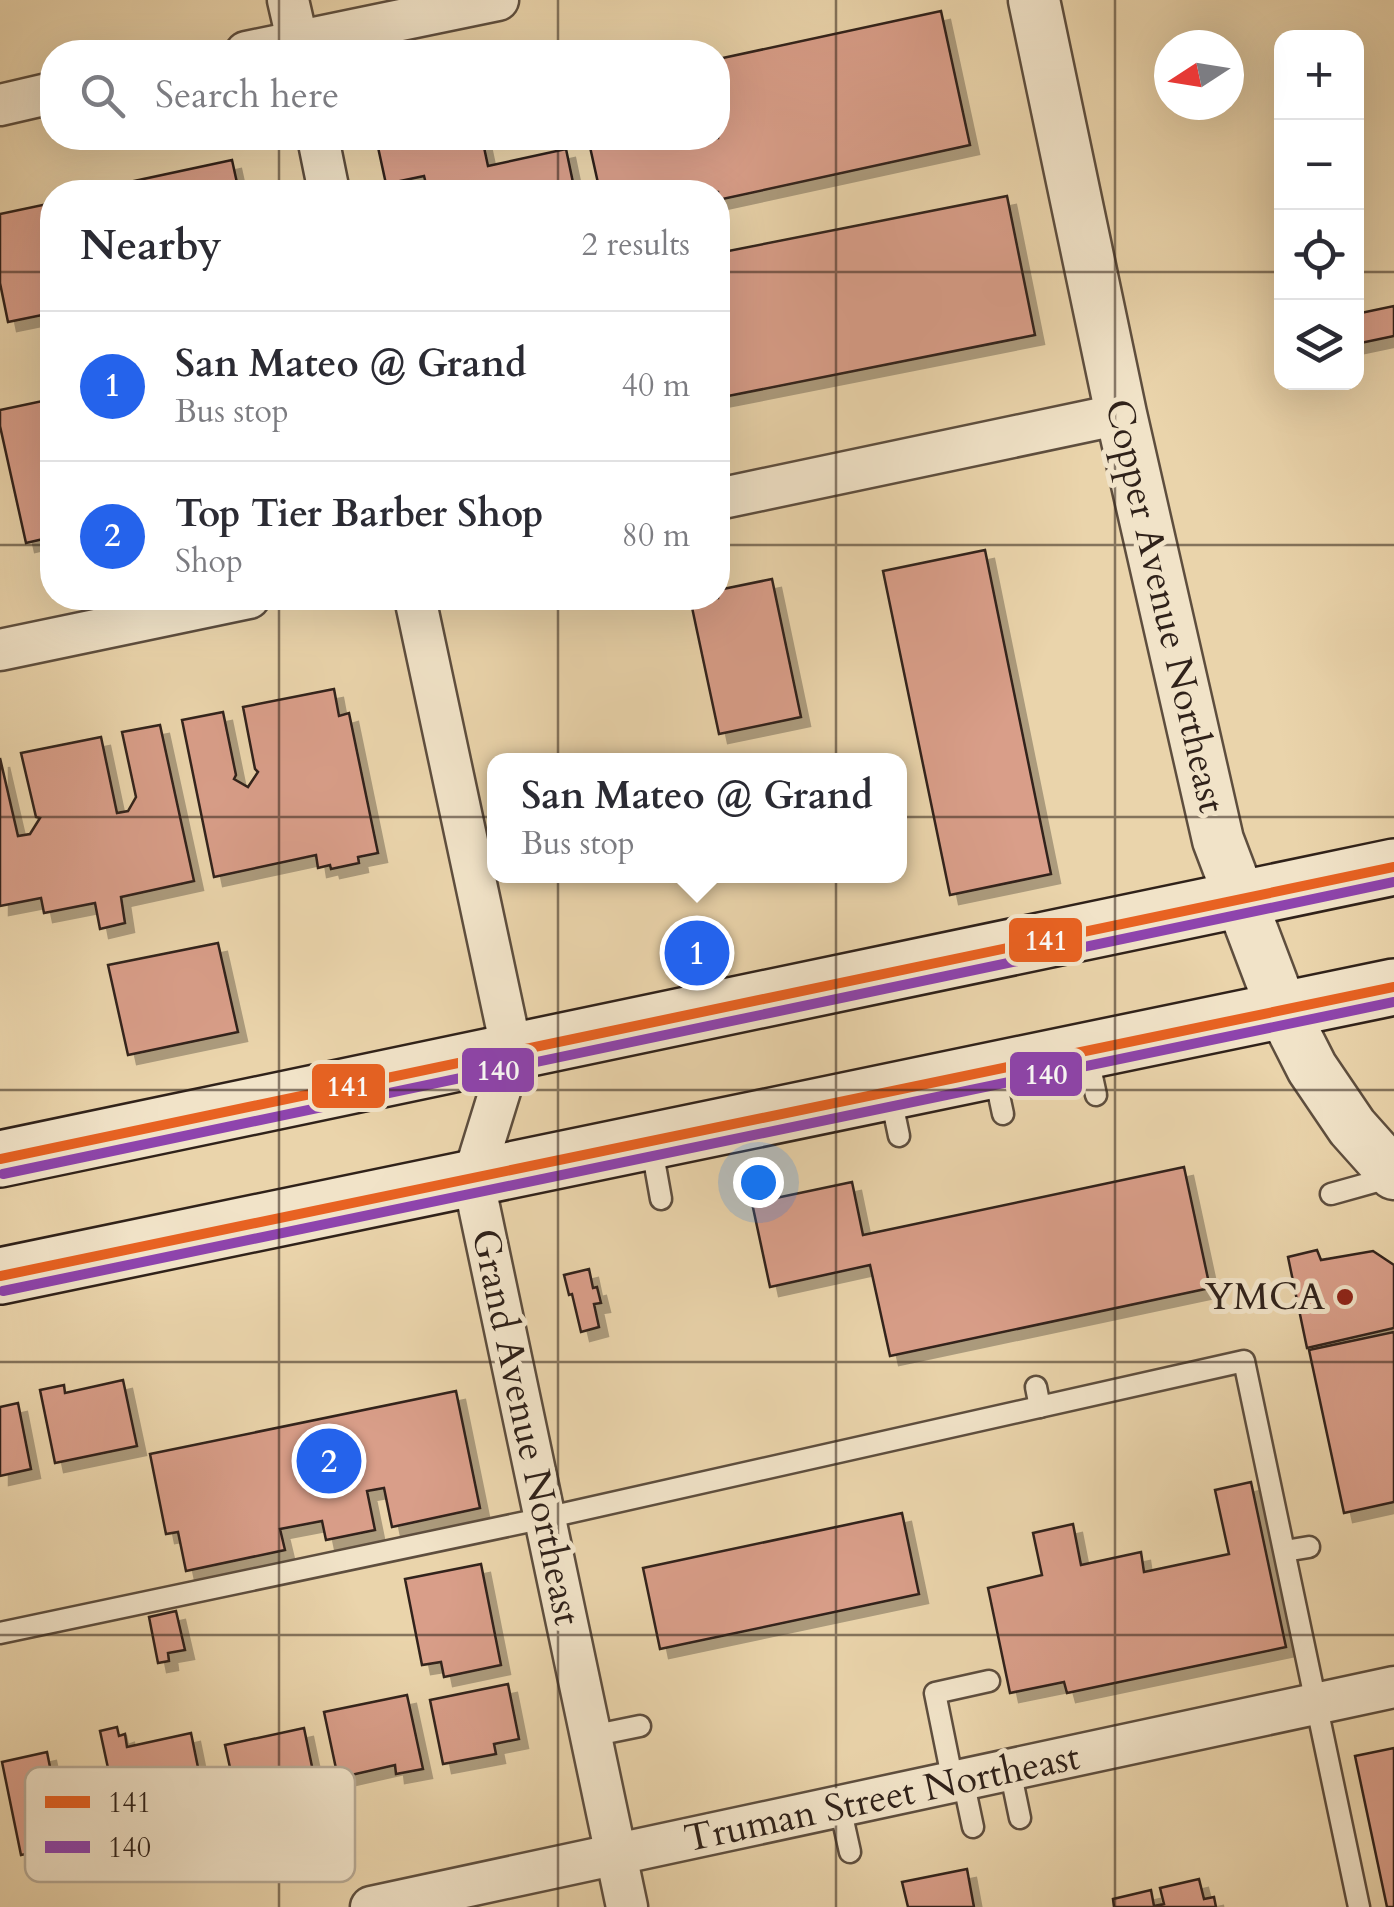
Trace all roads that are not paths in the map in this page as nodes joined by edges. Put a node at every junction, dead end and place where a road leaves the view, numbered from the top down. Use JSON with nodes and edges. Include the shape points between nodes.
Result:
{"nodes":[{"id":1,"x":288,"y":0,"type":"edge"},
{"id":2,"x":498,"y":0,"type":"edge"},
{"id":3,"x":1034,"y":0,"type":"edge"},
{"id":4,"x":297,"y":40,"type":"edge"},
{"id":5,"x":329,"y":40,"type":"edge"},
{"id":6,"x":40,"y":96,"type":"edge"},
{"id":7,"x":0,"y":104,"type":"edge"},
{"id":8,"x":321,"y":150,"type":"edge"},
{"id":9,"x":327,"y":180,"type":"edge"},
{"id":10,"x":1121,"y":414,"type":"junction"},
{"id":11,"x":730,"y":496,"type":"edge"},
{"id":12,"x":192,"y":610,"type":"edge"},
{"id":13,"x":418,"y":610,"type":"edge"},
{"id":14,"x":0,"y":650,"type":"edge"},
{"id":15,"x":1394,"y":867,"type":"edge"},
{"id":16,"x":1240,"y":899,"type":"junction"},
{"id":17,"x":1394,"y":987,"type":"edge"},
{"id":18,"x":1282,"y":1009,"type":"junction"},
{"id":19,"x":512,"y":1052,"type":"junction"},
{"id":20,"x":650,"y":1142,"type":"junction"},
{"id":21,"x":0,"y":1158,"type":"edge"},
{"id":22,"x":1394,"y":1175,"type":"edge"},
{"id":23,"x":473,"y":1178,"type":"junction"},
{"id":24,"x":1332,"y":1194,"type":"dead end"},
{"id":25,"x":661,"y":1199,"type":"dead end"},
{"id":26,"x":0,"y":1276,"type":"edge"},
{"id":27,"x":545,"y":1518,"type":"junction"},
{"id":28,"x":1309,"y":1546,"type":"dead end"},
{"id":29,"x":1284,"y":1551,"type":"junction"},
{"id":30,"x":0,"y":1634,"type":"edge"},
{"id":31,"x":989,"y":1681,"type":"dead end"},
{"id":32,"x":1394,"y":1688,"type":"edge"},
{"id":33,"x":1317,"y":1704,"type":"junction"},
{"id":34,"x":640,"y":1726,"type":"dead end"},
{"id":35,"x":591,"y":1736,"type":"junction"},
{"id":36,"x":1010,"y":1770,"type":"junction"},
{"id":37,"x":958,"y":1781,"type":"junction"},
{"id":38,"x":840,"y":1807,"type":"junction"},
{"id":39,"x":1020,"y":1818,"type":"dead end"},
{"id":40,"x":973,"y":1828,"type":"dead end"},
{"id":41,"x":850,"y":1852,"type":"dead end"},
{"id":42,"x":616,"y":1855,"type":"junction"},
{"id":43,"x":370,"y":1907,"type":"edge"},
{"id":44,"x":627,"y":1907,"type":"edge"},
{"id":45,"x":1359,"y":1907,"type":"edge"}],
"edges":[{"from":1,"to":4,"type":"street"},
{"from":2,"to":5,"type":"street"},
{"from":3,"to":10,"type":"street","name":"Copper Avenue Northeast"},
{"from":6,"to":7,"type":"street"},
{"from":8,"to":9,"type":"street"},
{"from":10,"to":11,"type":"street"},
{"from":10,"to":16,"type":"street","name":"Copper Avenue Northeast","via":[[1218,840]]},
{"from":12,"to":14,"type":"street"},
{"from":13,"to":19,"type":"street","name":"Grand Avenue Northeast"},
{"from":15,"to":16,"type":"main road"},
{"from":16,"to":18,"type":"street","name":"Copper Avenue Northeast"},
{"from":16,"to":19,"type":"main road"},
{"from":17,"to":18,"type":"main road"},
{"from":18,"to":20,"type":"main road","via":[[1091,1073],[895,1113]]},
{"from":18,"to":22,"type":"street","name":"Copper Avenue Northeast","via":[[1312,1068]]},
{"from":19,"to":21,"type":"main road"},
{"from":19,"to":23,"type":"street","name":"Grand Avenue Northeast"},
{"from":20,"to":23,"type":"main road"},
{"from":20,"to":25,"type":"lane"},
{"from":22,"to":24,"type":"lane"},
{"from":23,"to":26,"type":"main road"},
{"from":23,"to":27,"type":"street","name":"Grand Avenue Northeast"},
{"from":27,"to":29,"type":"lane","via":[[664,1497],[842,1442],[1038,1397],[1244,1362]]},
{"from":27,"to":30,"type":"lane"},
{"from":27,"to":35,"type":"street","name":"Grand Avenue Northeast"},
{"from":28,"to":29,"type":"lane"},
{"from":29,"to":33,"type":"lane"},
{"from":31,"to":37,"type":"lane","via":[[934,1693]]},
{"from":32,"to":33,"type":"street","name":"Truman Street Northeast"},
{"from":33,"to":36,"type":"street","name":"Truman Street Northeast"},
{"from":33,"to":45,"type":"lane"},
{"from":34,"to":35,"type":"lane"},
{"from":35,"to":42,"type":"street","name":"Grand Avenue Northeast"},
{"from":36,"to":37,"type":"street","name":"Truman Street Northeast"},
{"from":36,"to":39,"type":"lane"},
{"from":37,"to":38,"type":"street","name":"Truman Street Northeast"},
{"from":37,"to":40,"type":"lane"},
{"from":38,"to":41,"type":"lane"},
{"from":38,"to":42,"type":"street","name":"Truman Street Northeast"},
{"from":42,"to":43,"type":"street","name":"Truman Street Northeast"},
{"from":42,"to":44,"type":"street","name":"Grand Avenue Northeast"}]}
